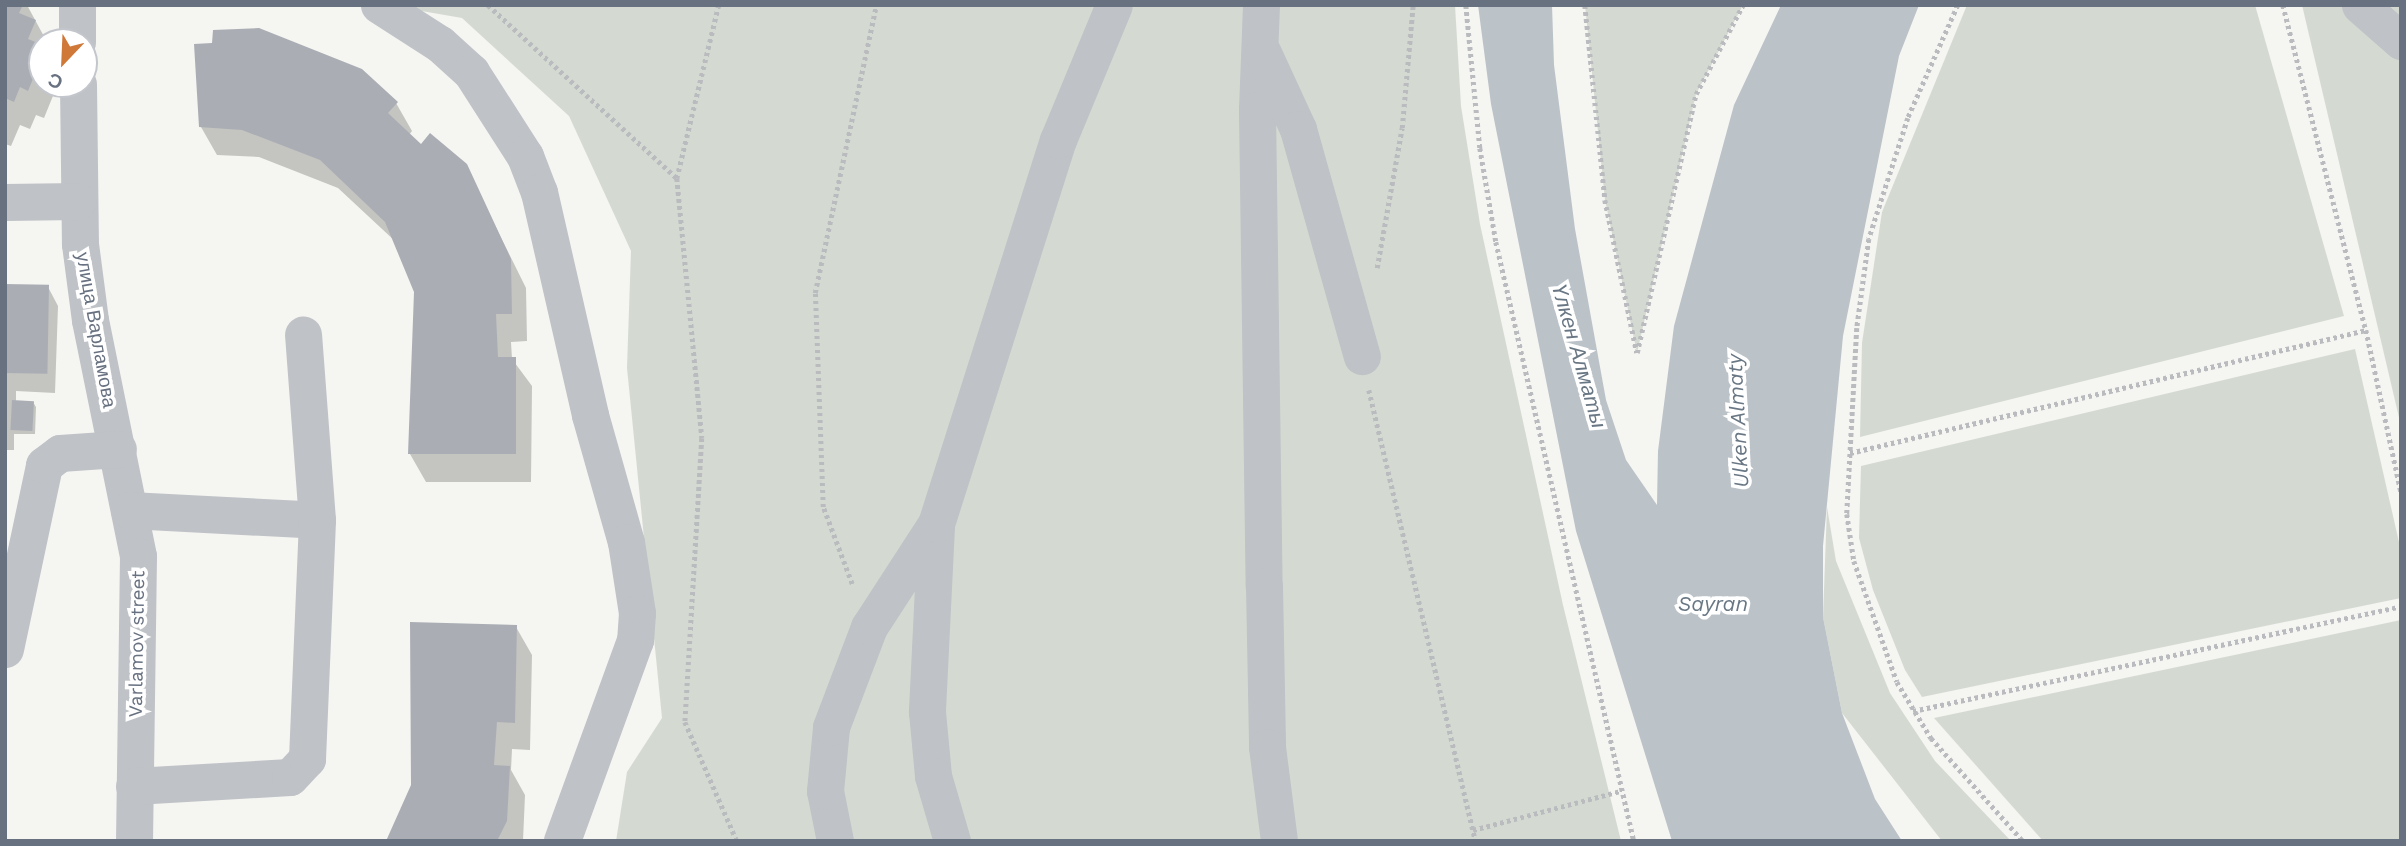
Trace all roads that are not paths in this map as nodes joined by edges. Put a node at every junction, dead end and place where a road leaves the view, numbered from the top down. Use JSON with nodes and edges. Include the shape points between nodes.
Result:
{"nodes":[{"id":1,"x":77,"y":5,"type":"edge"},
{"id":2,"x":379,"y":5,"type":"edge"},
{"id":3,"x":1114,"y":5,"type":"edge"},
{"id":4,"x":1261,"y":5,"type":"edge"},
{"id":5,"x":2360,"y":5,"type":"edge"},
{"id":6,"x":77,"y":28,"type":"edge"},
{"id":7,"x":2401,"y":41,"type":"edge"},
{"id":8,"x":1259,"y":45,"type":"junction"},
{"id":9,"x":78,"y":98,"type":"edge"},
{"id":10,"x":78,"y":201,"type":"junction"},
{"id":11,"x":5,"y":202,"type":"edge"},
{"id":12,"x":303,"y":335,"type":"dead end"},
{"id":13,"x":1362,"y":356,"type":"road end"},
{"id":14,"x":118,"y":449,"type":"junction"},
{"id":15,"x":129,"y":510,"type":"junction"},
{"id":16,"x":317,"y":520,"type":"junction"},
{"id":17,"x":936,"y":524,"type":"junction"},
{"id":18,"x":5,"y":649,"type":"edge"},
{"id":19,"x":134,"y":786,"type":"junction"},
{"id":20,"x":134,"y":841,"type":"edge"},
{"id":21,"x":562,"y":841,"type":"edge"},
{"id":22,"x":835,"y":841,"type":"edge"},
{"id":23,"x":952,"y":841,"type":"edge"},
{"id":24,"x":1279,"y":841,"type":"edge"}],
"edges":[{"from":1,"to":6,"type":"street"},
{"from":2,"to":21,"type":"street","via":[[440,44],[471,72],[525,156],[539,192],[590,415],[626,542],[637,613],[635,640]]},
{"from":3,"to":17,"type":"street","via":[[1058,140]]},
{"from":4,"to":8,"type":"street"},
{"from":5,"to":7,"type":"street"},
{"from":8,"to":13,"type":"street","via":[[1298,129]]},
{"from":8,"to":24,"type":"street","via":[[1267,734]]},
{"from":9,"to":10,"type":"street","name":"улица Варламова"},
{"from":10,"to":11,"type":"street"},
{"from":10,"to":14,"type":"street","name":"улица Варламова","via":[[90,320]]},
{"from":12,"to":16,"type":"street"},
{"from":14,"to":15,"type":"street","name":"Varlamov street"},
{"from":14,"to":18,"type":"street","via":[[60,453],[44,464]]},
{"from":15,"to":16,"type":"street"},
{"from":15,"to":19,"type":"street","name":"Varlamov street","via":[[138,556]]},
{"from":16,"to":19,"type":"street","via":[[307,759],[290,777]]},
{"from":17,"to":22,"type":"street","via":[[869,627],[831,727],[825,791]]},
{"from":17,"to":23,"type":"street","via":[[927,712],[933,776]]},
{"from":19,"to":20,"type":"street","name":"Varlamov street"}]}
